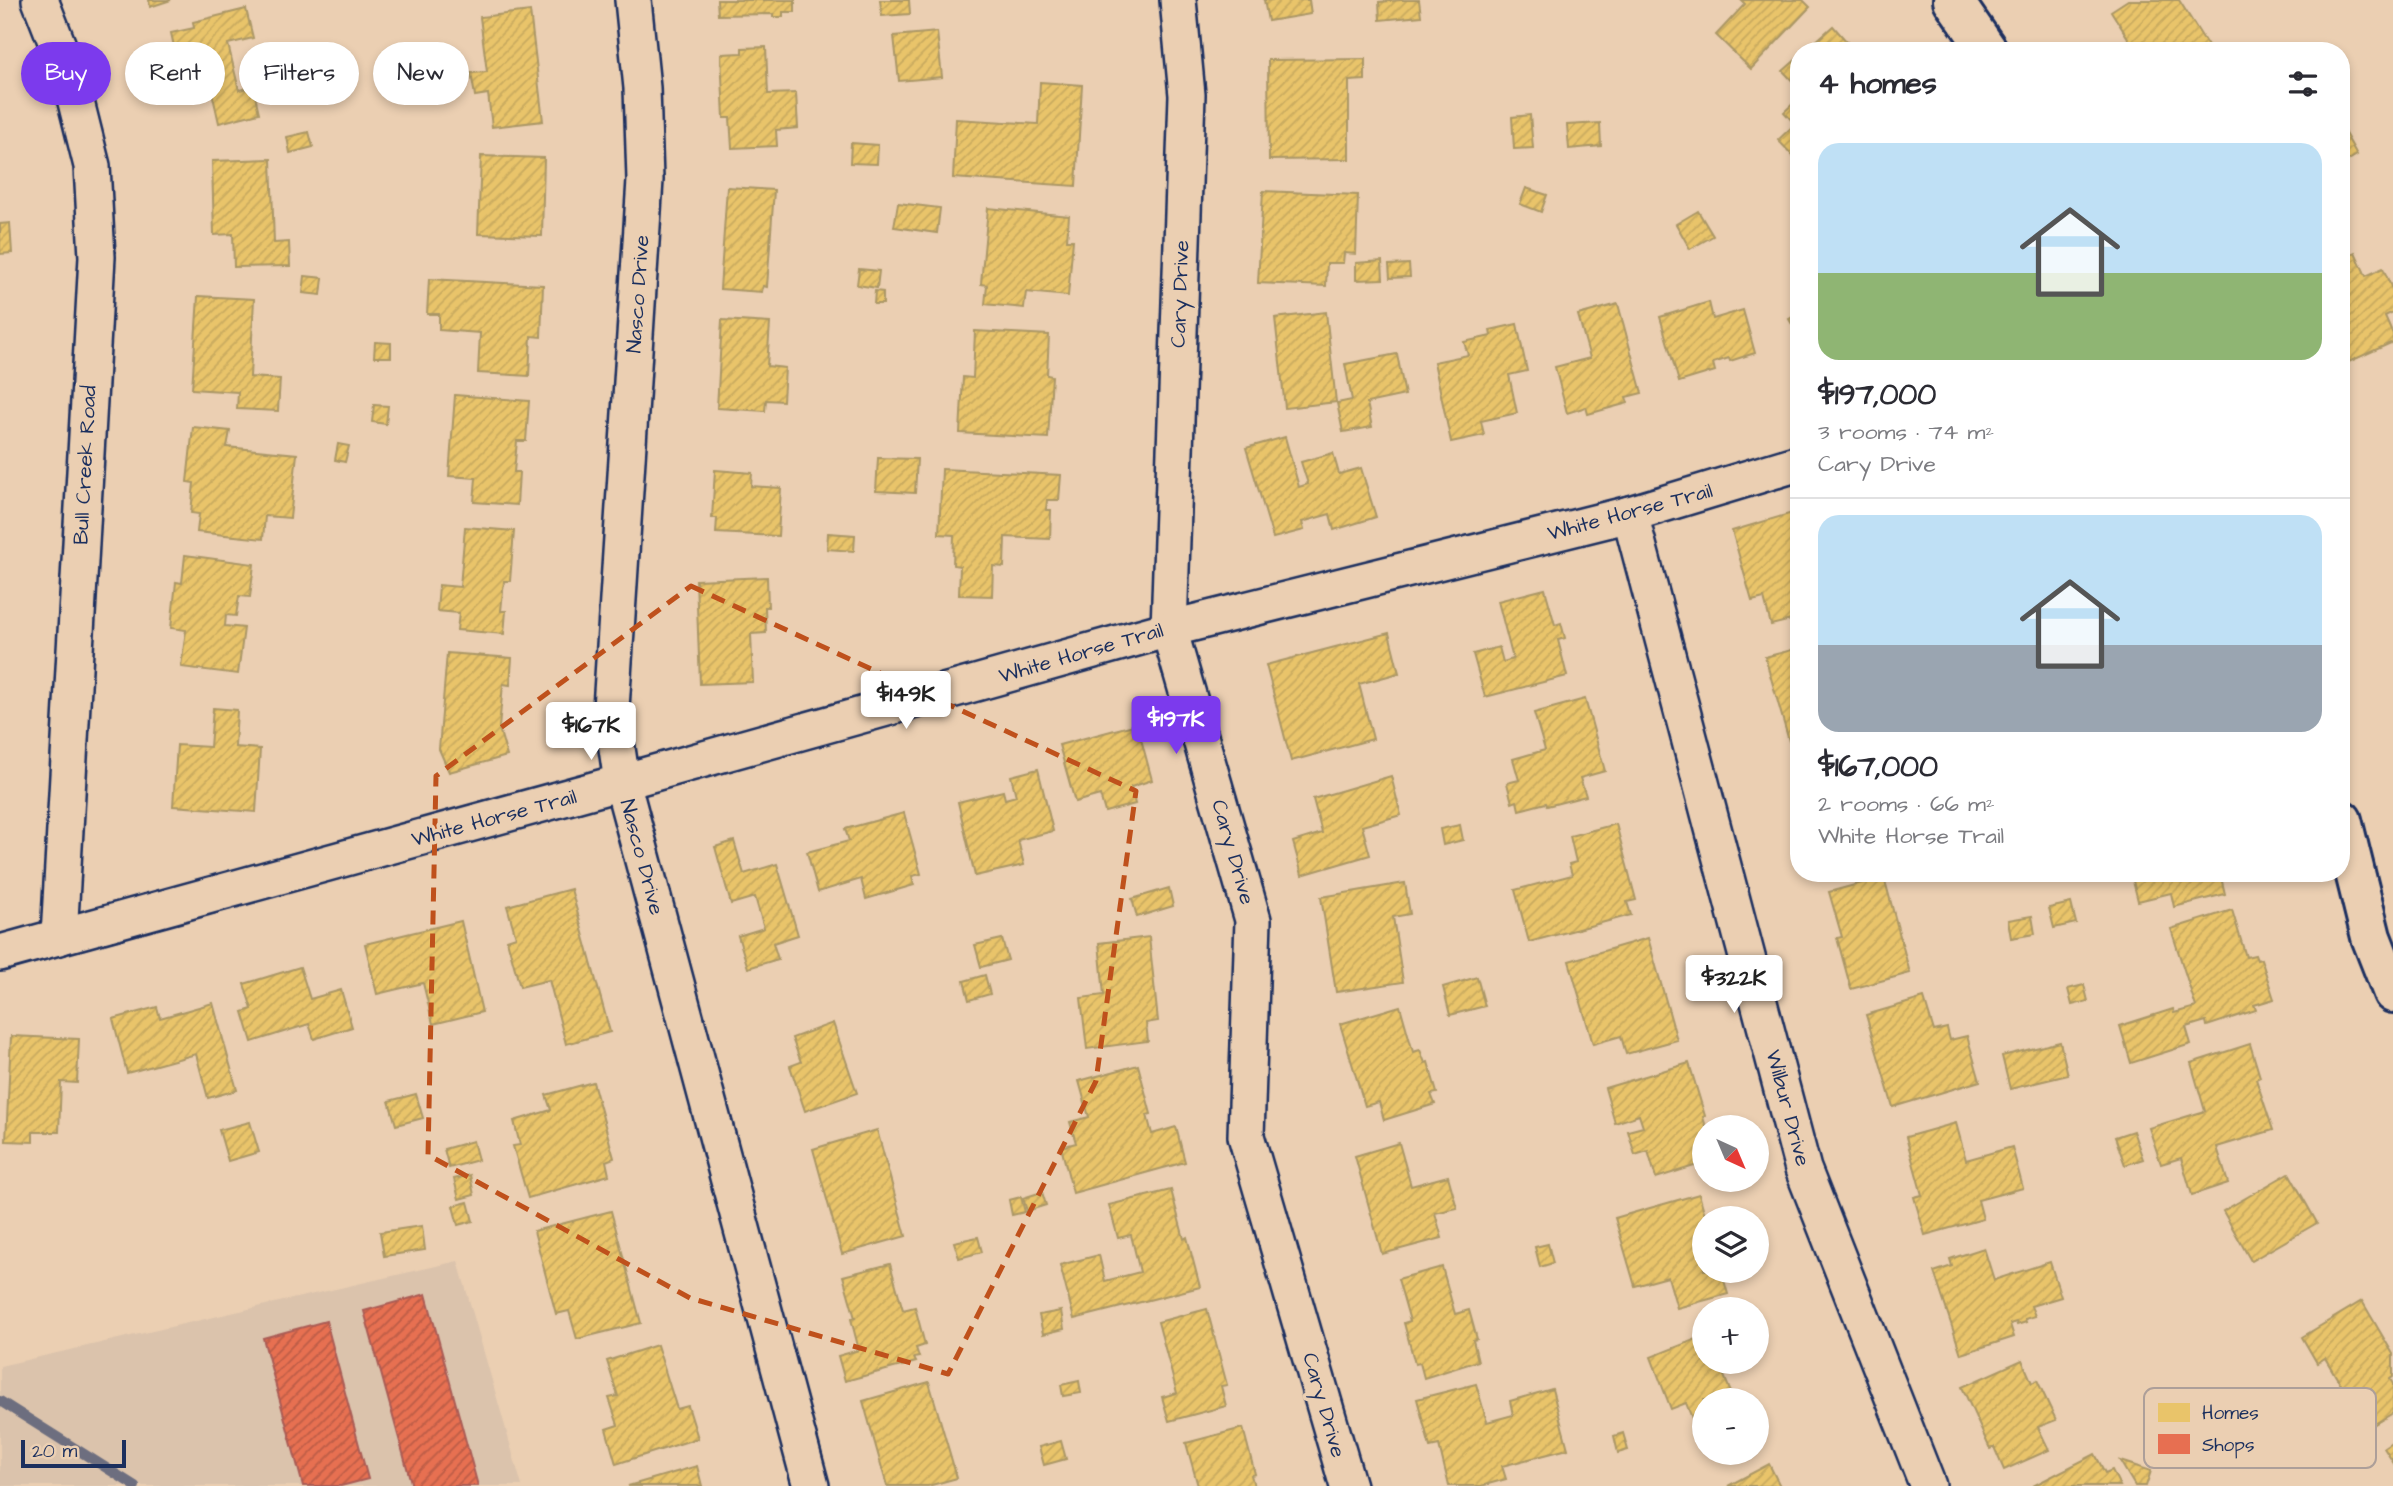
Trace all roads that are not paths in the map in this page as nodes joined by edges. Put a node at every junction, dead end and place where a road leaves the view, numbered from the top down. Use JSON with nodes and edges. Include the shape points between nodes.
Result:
{"nodes":[{"id":1,"x":40,"y":0,"type":"edge"},
{"id":2,"x":633,"y":0,"type":"edge"},
{"id":3,"x":1178,"y":0,"type":"edge"},
{"id":4,"x":1953,"y":0,"type":"edge"},
{"id":5,"x":1982,"y":42,"type":"edge"},
{"id":6,"x":1790,"y":466,"type":"edge"},
{"id":7,"x":1630,"y":514,"type":"junction"},
{"id":8,"x":1168,"y":629,"type":"junction"},
{"id":9,"x":622,"y":782,"type":"junction"},
{"id":10,"x":2350,"y":852,"type":"edge"},
{"id":11,"x":59,"y":937,"type":"junction"},
{"id":12,"x":0,"y":953,"type":"edge"},
{"id":13,"x":2393,"y":993,"type":"edge"},
{"id":14,"x":811,"y":1486,"type":"edge"},
{"id":15,"x":1348,"y":1486,"type":"edge"},
{"id":16,"x":1928,"y":1486,"type":"edge"}],
"edges":[{"from":1,"to":11,"type":"street","name":"Bull Creek Road","via":[[69,74],[92,166],[97,257]]},
{"from":2,"to":9,"type":"street","name":"Nasco Drive","via":[[645,180],[611,708]]},
{"from":3,"to":8,"type":"street","name":"Cary Drive","via":[[1187,96]]},
{"from":4,"to":5,"type":"street"},
{"from":6,"to":7,"type":"street","name":"White Horse Trail"},
{"from":7,"to":8,"type":"street","name":"White Horse Trail"},
{"from":7,"to":16,"type":"street","name":"Wilbur Drive","via":[[1804,1169]]},
{"from":8,"to":9,"type":"street","name":"White Horse Trail"},
{"from":8,"to":15,"type":"street","name":"Cary Drive","via":[[1253,920],[1246,1136]]},
{"from":9,"to":11,"type":"street","name":"White Horse Trail"},
{"from":9,"to":14,"type":"street","name":"Nasco Drive"},
{"from":10,"to":13,"type":"street","via":[[2371,937]]},
{"from":11,"to":12,"type":"street","name":"White Horse Trail"}]}
